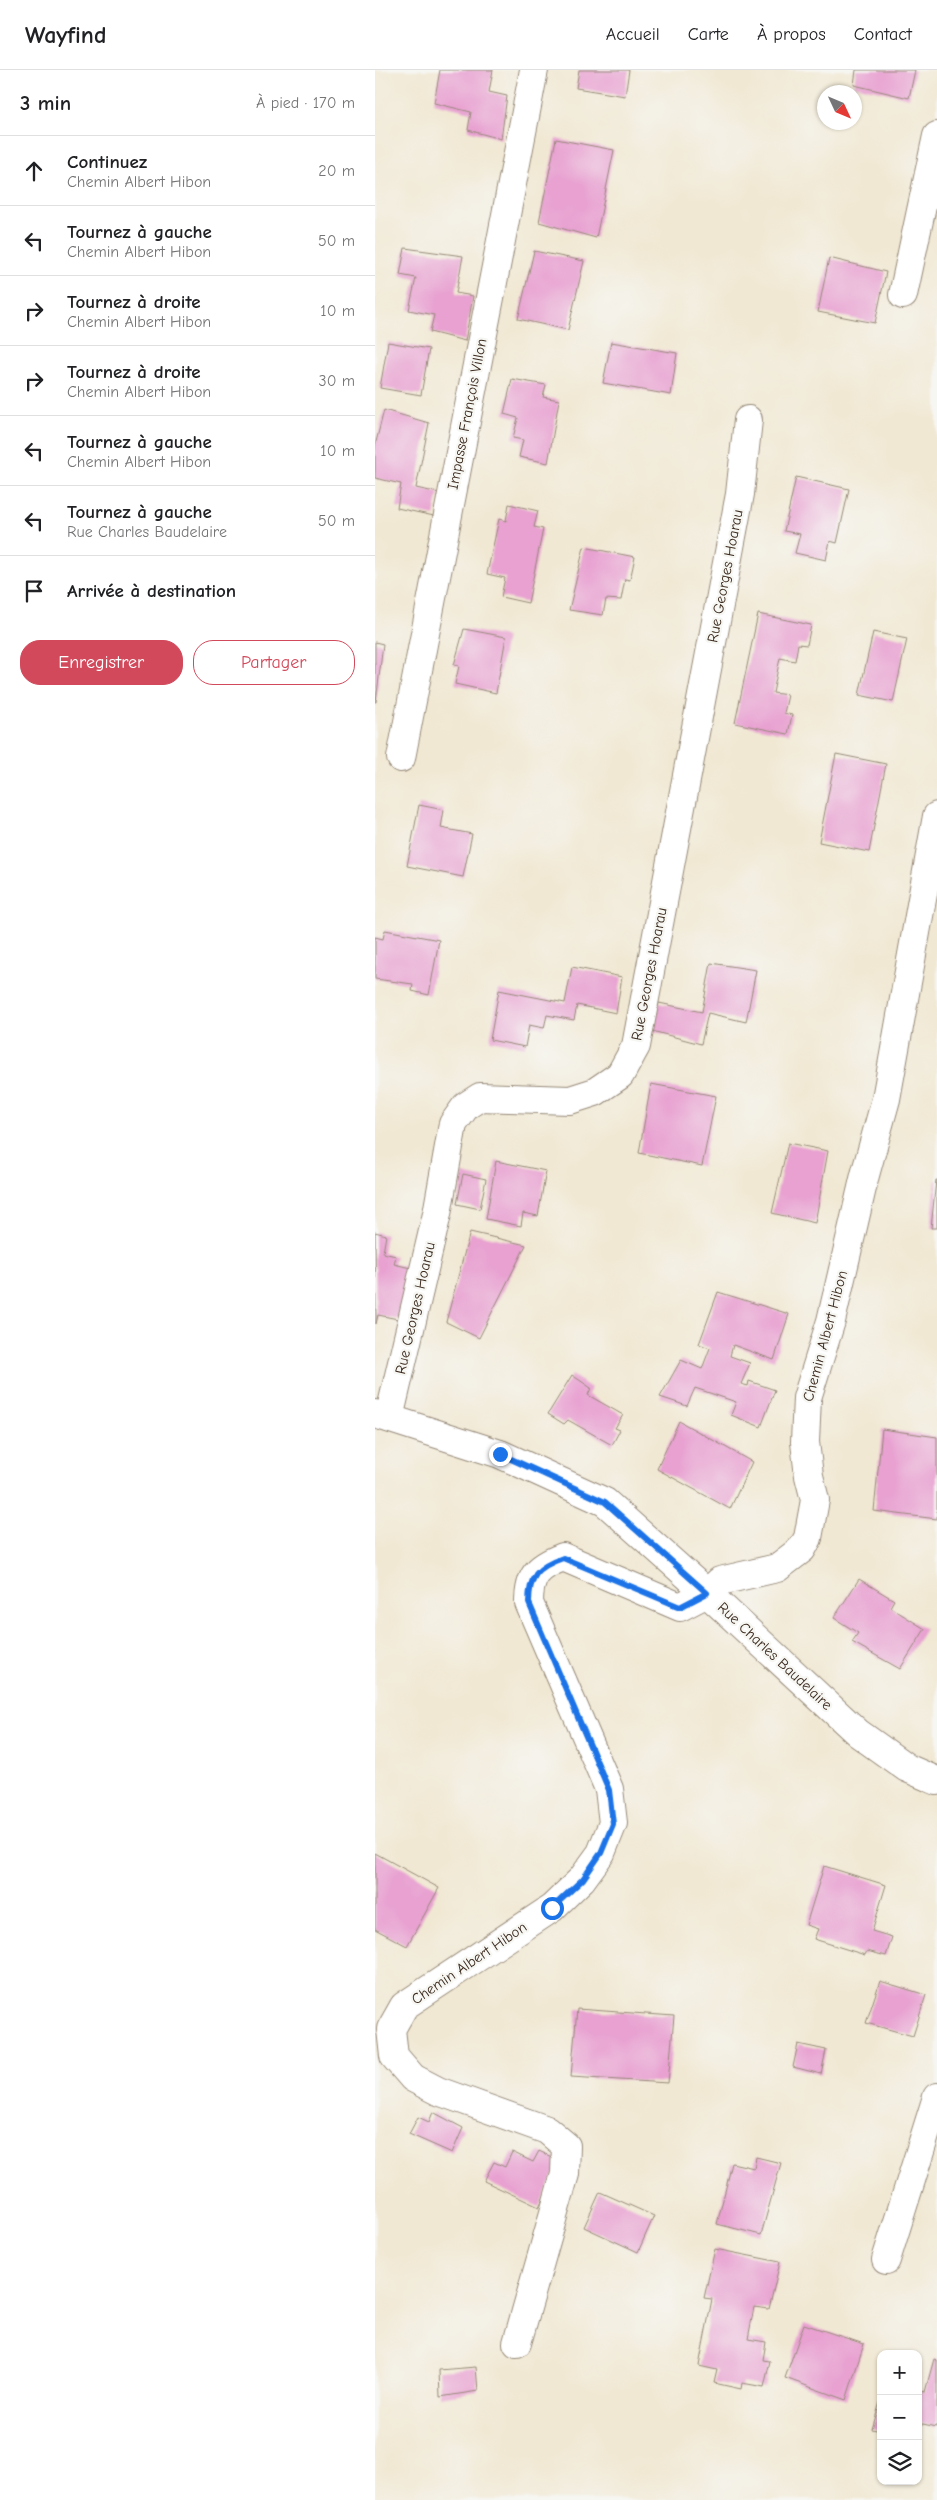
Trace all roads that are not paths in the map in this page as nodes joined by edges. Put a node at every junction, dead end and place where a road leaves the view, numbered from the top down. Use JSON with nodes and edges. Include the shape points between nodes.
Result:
{"nodes":[{"id":1,"x":533,"y":70,"type":"edge"},
{"id":2,"x":937,"y":136,"type":"edge"},
{"id":3,"x":903,"y":296,"type":"dead end"},
{"id":4,"x":748,"y":420,"type":"dead end"},
{"id":5,"x":401,"y":758,"type":"dead end"},
{"id":6,"x":937,"y":816,"type":"edge"},
{"id":7,"x":382,"y":1416,"type":"edge"},
{"id":8,"x":707,"y":1593,"type":"junction"},
{"id":9,"x":937,"y":1781,"type":"edge"},
{"id":10,"x":937,"y":2097,"type":"edge"},
{"id":11,"x":886,"y":2260,"type":"dead end"},
{"id":12,"x":517,"y":2343,"type":"dead end"}],
"edges":[{"from":1,"to":5,"type":"street","name":"Impasse François Villon"},
{"from":2,"to":3,"type":"street"},
{"from":4,"to":7,"type":"street","name":"Rue Georges Hoarau","via":[[739,503],[636,1046],[620,1074],[595,1092],[570,1100],[480,1097],[466,1106],[457,1118],[453,1124],[437,1214]]},
{"from":6,"to":8,"type":"street","name":"Chemin Albert Hibon","via":[[886,1099],[831,1320],[807,1398],[805,1442],[815,1500],[808,1538],[802,1550],[777,1568],[720,1581]]},
{"from":7,"to":8,"type":"street","name":"Rue Charles Baudelaire","via":[[500,1454],[605,1502]]},
{"from":8,"to":9,"type":"street","name":"Rue Charles Baudelaire","via":[[858,1733],[907,1768]]},
{"from":8,"to":12,"type":"street","name":"Chemin Albert Hibon","via":[[680,1607],[563,1558],[536,1572],[529,1586],[529,1603],[609,1790],[613,1824],[601,1853],[583,1879],[552,1908],[404,2006],[391,2029],[394,2056],[413,2078],[438,2092],[547,2130],[566,2146],[565,2174]]},
{"from":10,"to":11,"type":"street"}]}
